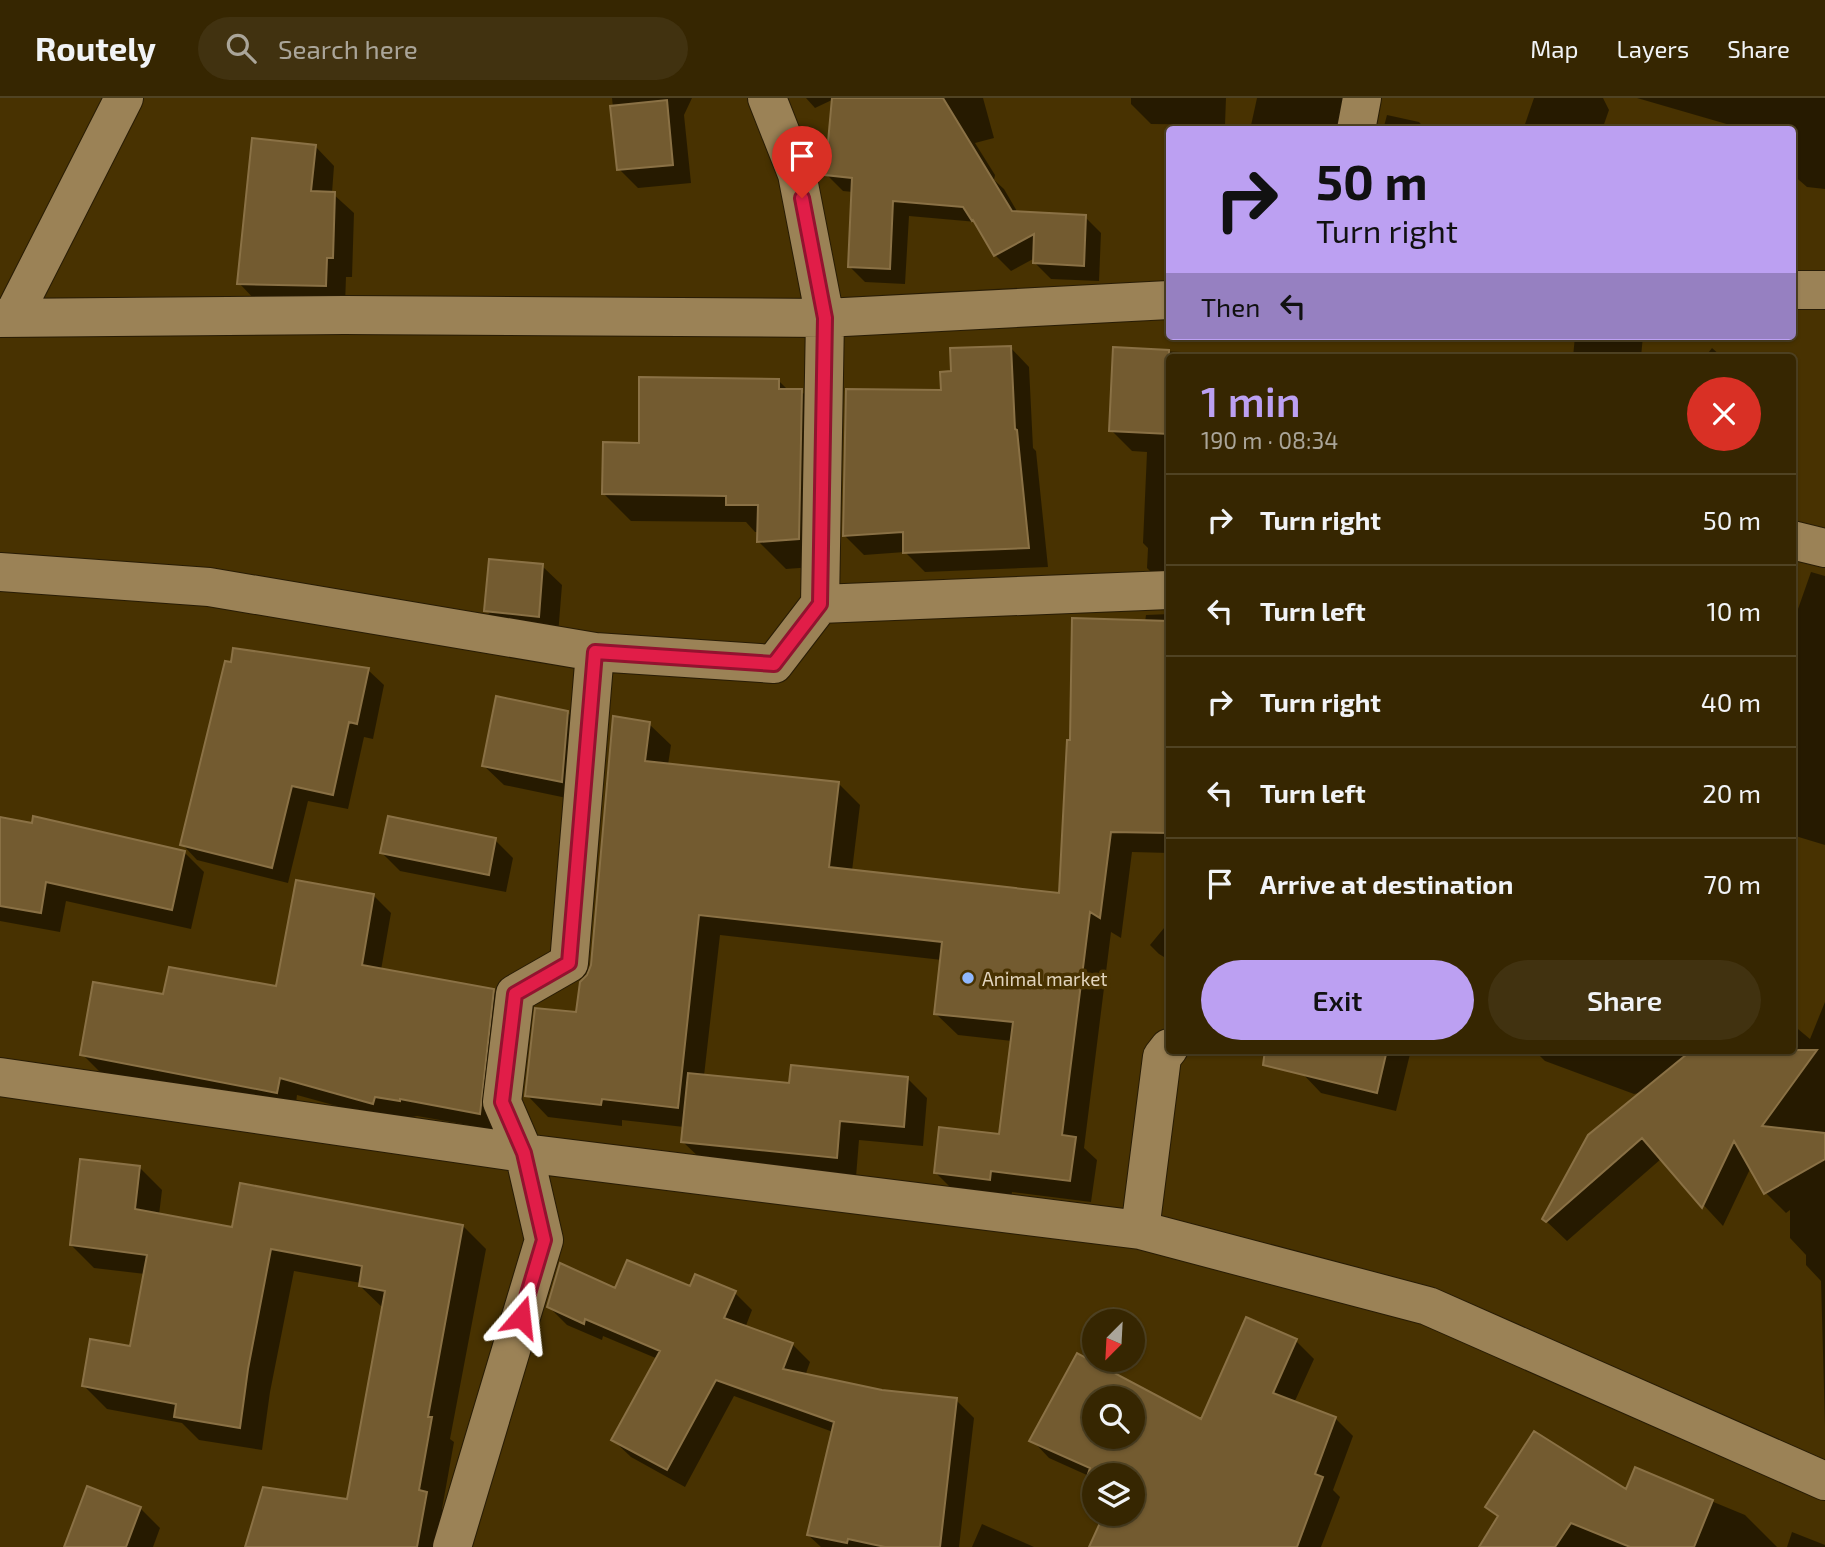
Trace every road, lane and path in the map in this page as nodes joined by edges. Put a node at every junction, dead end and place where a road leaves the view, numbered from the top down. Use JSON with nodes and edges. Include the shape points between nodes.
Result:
{"nodes":[{"id":1,"x":124,"y":98,"type":"edge"},
{"id":2,"x":767,"y":98,"type":"edge"},
{"id":3,"x":1362,"y":98,"type":"edge"},
{"id":4,"x":1357,"y":126,"type":"edge"},
{"id":5,"x":1796,"y":290,"type":"edge"},
{"id":6,"x":1825,"y":290,"type":"edge"},
{"id":7,"x":1166,"y":300,"type":"edge"},
{"id":8,"x":7,"y":317,"type":"edge"},
{"id":9,"x":825,"y":318,"type":"junction"},
{"id":10,"x":1796,"y":541,"type":"edge"},
{"id":11,"x":1825,"y":548,"type":"edge"},
{"id":12,"x":0,"y":572,"type":"edge"},
{"id":13,"x":1166,"y":590,"type":"edge"},
{"id":14,"x":820,"y":604,"type":"junction"},
{"id":15,"x":595,"y":652,"type":"junction"},
{"id":16,"x":1166,"y":1052,"type":"edge"},
{"id":17,"x":0,"y":1077,"type":"edge"},
{"id":18,"x":524,"y":1153,"type":"junction"},
{"id":19,"x":1140,"y":1230,"type":"junction"},
{"id":20,"x":1825,"y":1481,"type":"edge"},
{"id":21,"x":452,"y":1547,"type":"edge"}],
"edges":[{"from":1,"to":8,"type":"street"},
{"from":2,"to":9,"type":"street","via":[[797,174]]},
{"from":3,"to":4,"type":"street"},
{"from":5,"to":6,"type":"street"},
{"from":7,"to":9,"type":"street"},
{"from":8,"to":9,"type":"street"},
{"from":9,"to":14,"type":"street"},
{"from":10,"to":11,"type":"street"},
{"from":12,"to":15,"type":"street","via":[[209,587]]},
{"from":13,"to":14,"type":"street"},
{"from":14,"to":15,"type":"street","via":[[774,664]]},
{"from":15,"to":18,"type":"street","via":[[569,963],[515,994],[502,1102]]},
{"from":16,"to":19,"type":"street"},
{"from":17,"to":18,"type":"street"},
{"from":18,"to":19,"type":"street"},
{"from":18,"to":21,"type":"street","via":[[544,1240]]},
{"from":19,"to":20,"type":"street","via":[[1428,1306]]}]}
